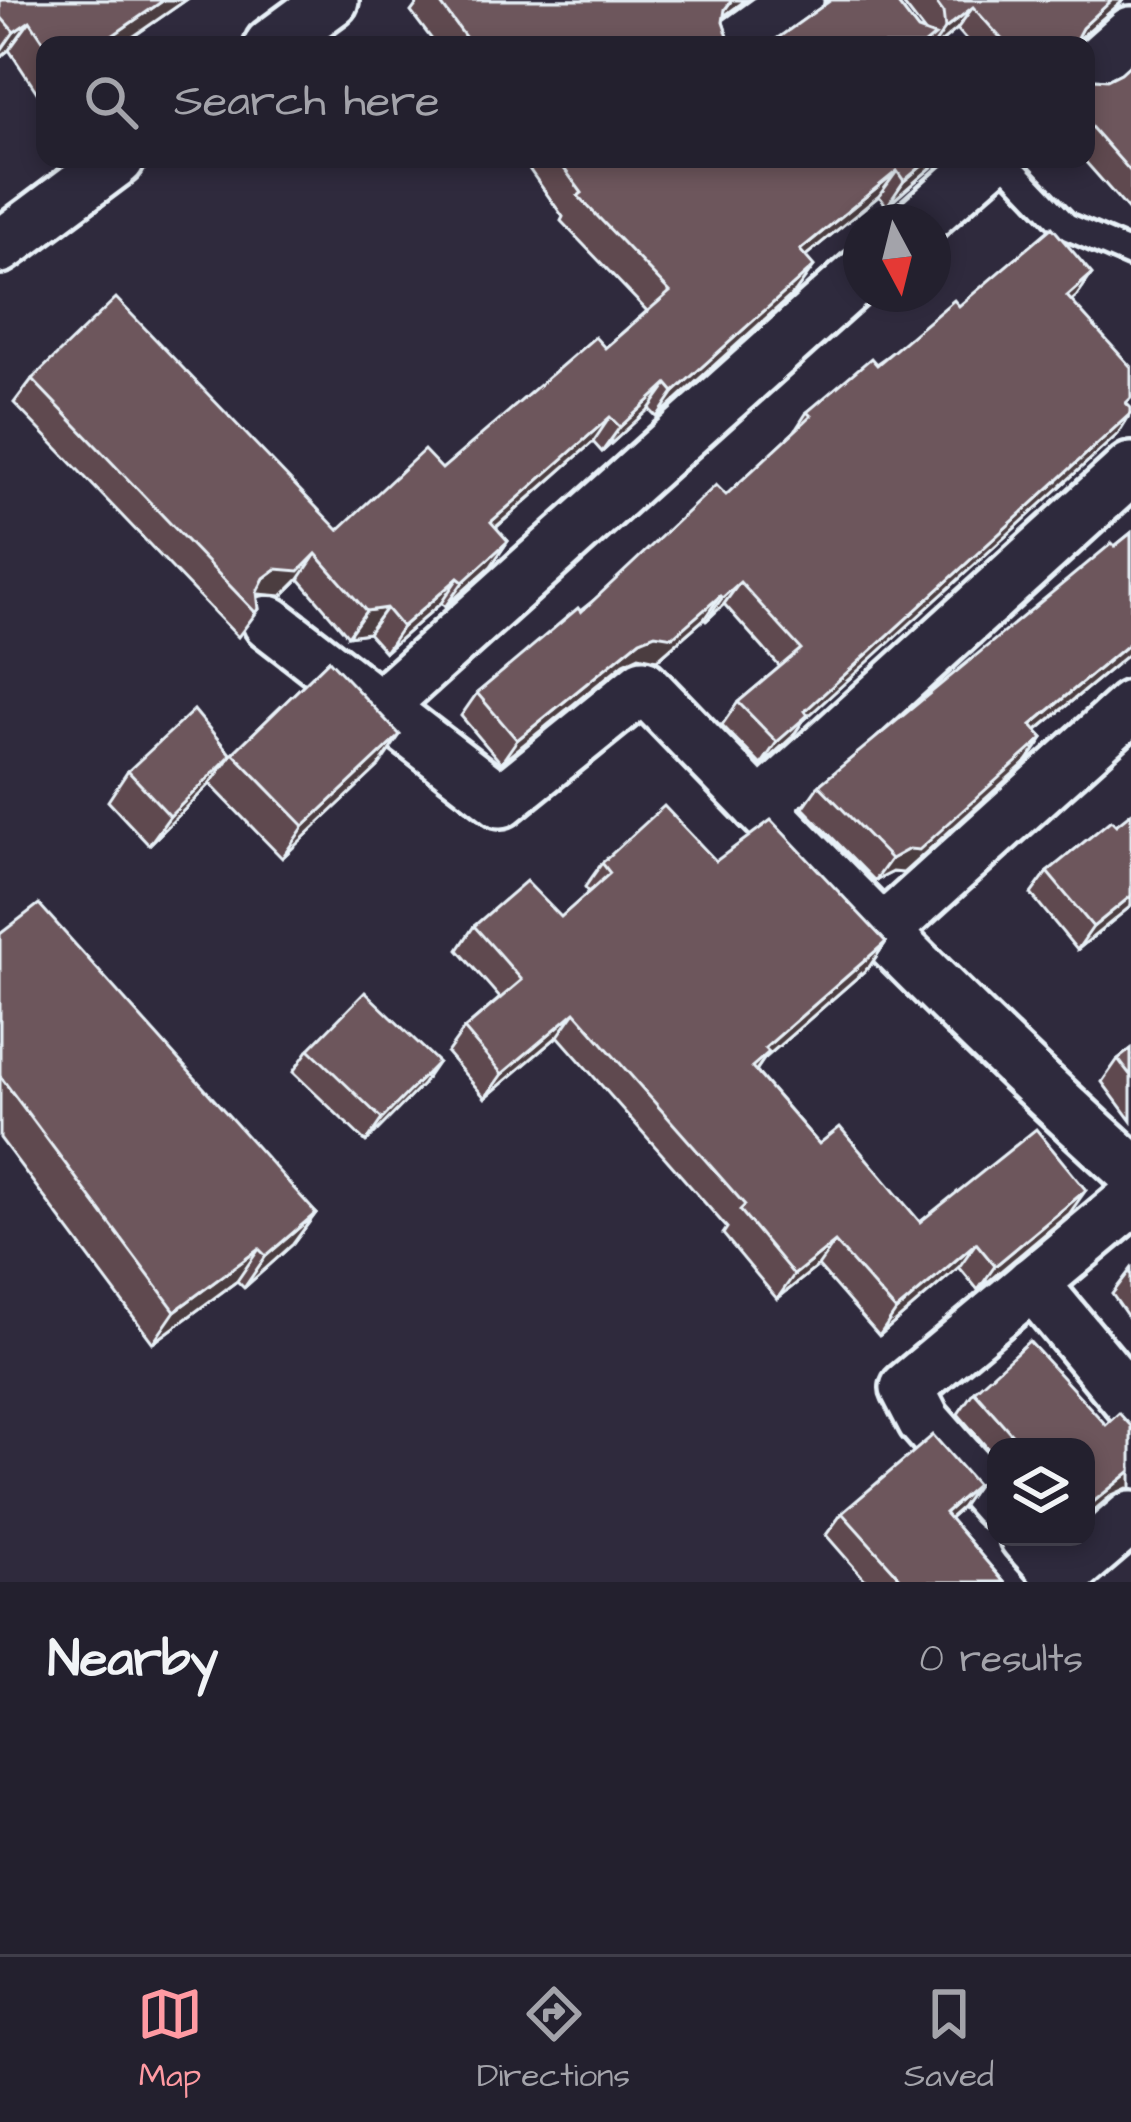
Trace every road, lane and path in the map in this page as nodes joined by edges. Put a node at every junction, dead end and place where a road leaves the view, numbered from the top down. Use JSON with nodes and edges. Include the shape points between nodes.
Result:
{"nodes":[{"id":1,"x":332,"y":0,"type":"edge"},
{"id":2,"x":797,"y":0,"type":"edge"},
{"id":3,"x":1131,"y":33,"type":"edge"},
{"id":4,"x":283,"y":36,"type":"edge"},
{"id":5,"x":747,"y":36,"type":"edge"},
{"id":6,"x":1095,"y":65,"type":"edge"},
{"id":7,"x":106,"y":168,"type":"edge"},
{"id":8,"x":980,"y":168,"type":"edge"},
{"id":9,"x":1011,"y":168,"type":"edge"},
{"id":10,"x":939,"y":204,"type":"edge"},
{"id":11,"x":0,"y":247,"type":"edge"},
{"id":12,"x":1131,"y":254,"type":"edge"},
{"id":13,"x":843,"y":290,"type":"edge"},
{"id":14,"x":1131,"y":469,"type":"edge"},
{"id":15,"x":268,"y":622,"type":"dead end"},
{"id":16,"x":381,"y":705,"type":"junction"},
{"id":17,"x":1131,"y":707,"type":"edge"},
{"id":18,"x":760,"y":807,"type":"junction"},
{"id":19,"x":882,"y":932,"type":"junction"},
{"id":20,"x":1131,"y":1170,"type":"edge"},
{"id":21,"x":1131,"y":1201,"type":"edge"},
{"id":22,"x":1032,"y":1283,"type":"junction"},
{"id":23,"x":1131,"y":1402,"type":"edge"},
{"id":24,"x":987,"y":1493,"type":"edge"},
{"id":25,"x":1131,"y":1518,"type":"edge"},
{"id":26,"x":1034,"y":1546,"type":"edge"}],
"edges":[{"from":1,"to":4,"type":"street"},
{"from":2,"to":5,"type":"street"},
{"from":3,"to":6,"type":"street"},
{"from":7,"to":11,"type":"street"},
{"from":8,"to":10,"type":"street"},
{"from":9,"to":12,"type":"lane","via":[[1066,226]]},
{"from":13,"to":16,"type":"street"},
{"from":14,"to":18,"type":"street"},
{"from":15,"to":16,"type":"street"},
{"from":16,"to":18,"type":"street","via":[[501,801],[643,686]]},
{"from":17,"to":19,"type":"street"},
{"from":18,"to":19,"type":"street"},
{"from":19,"to":20,"type":"street"},
{"from":21,"to":22,"type":"street"},
{"from":22,"to":23,"type":"street"},
{"from":22,"to":24,"type":"street","via":[[907,1388],[924,1421]]},
{"from":25,"to":26,"type":"street","via":[[1061,1577]]}]}
